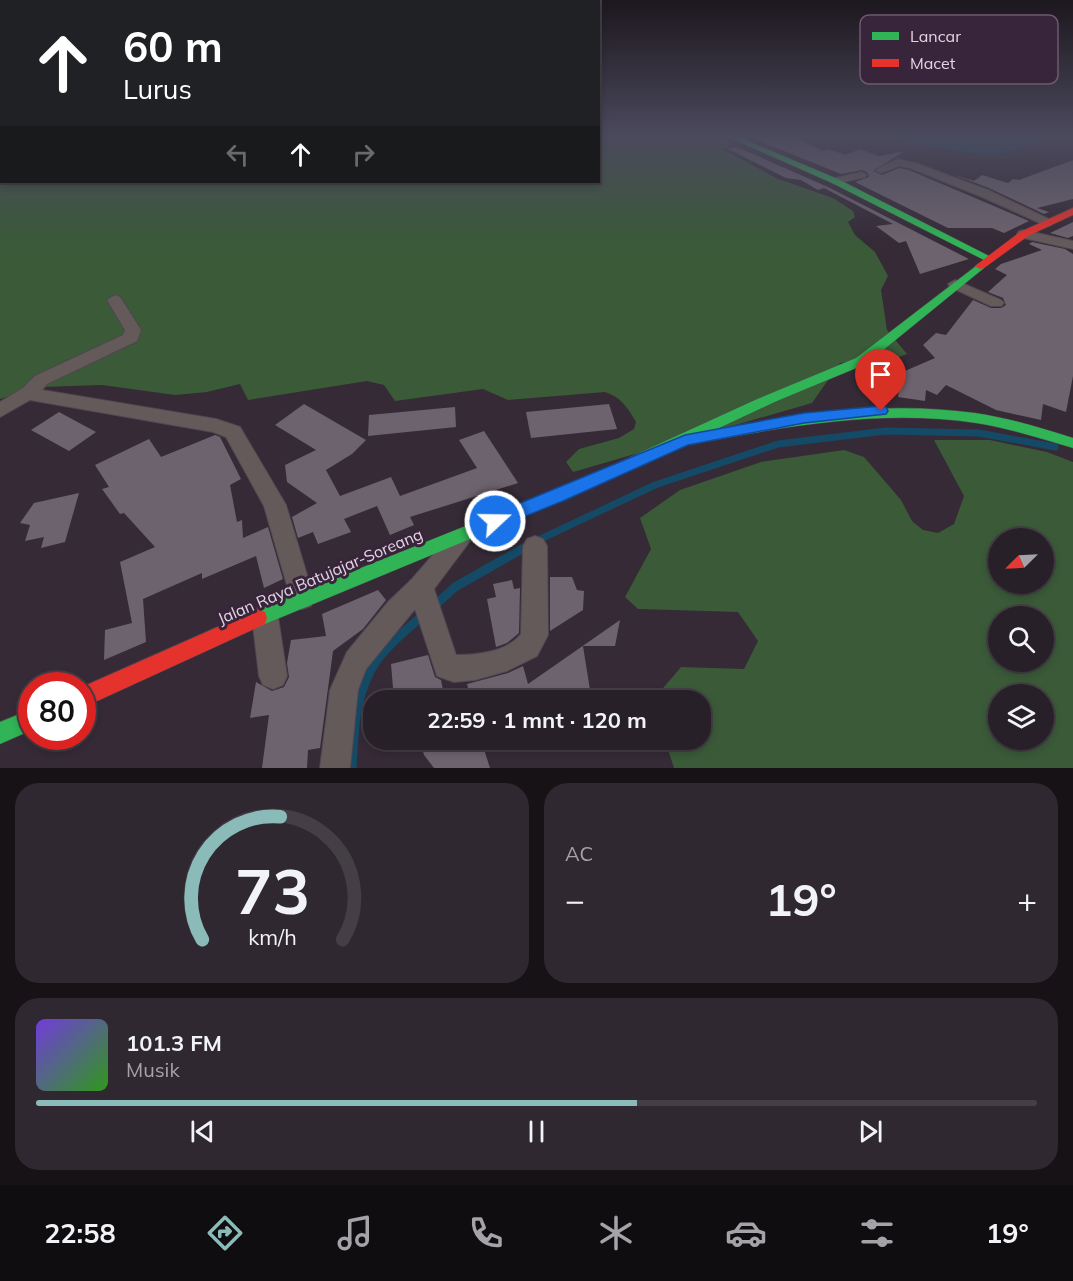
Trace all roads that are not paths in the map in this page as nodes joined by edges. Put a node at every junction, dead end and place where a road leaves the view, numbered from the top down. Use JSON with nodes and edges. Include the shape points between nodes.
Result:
{"nodes":[{"id":1,"x":814,"y":173,"type":"edge"},
{"id":2,"x":930,"y":173,"type":"edge"},
{"id":3,"x":861,"y":175,"type":"dead end"},
{"id":4,"x":835,"y":182,"type":"junction"},
{"id":5,"x":1073,"y":211,"type":"edge"},
{"id":6,"x":1049,"y":222,"type":"junction"},
{"id":7,"x":1020,"y":237,"type":"junction"},
{"id":8,"x":1073,"y":245,"type":"edge"},
{"id":9,"x":1050,"y":251,"type":"dead end"},
{"id":10,"x":988,"y":258,"type":"junction"},
{"id":11,"x":955,"y":284,"type":"junction"},
{"id":12,"x":115,"y":300,"type":"dead end"},
{"id":13,"x":996,"y":303,"type":"dead end"},
{"id":14,"x":29,"y":392,"type":"junction"},
{"id":15,"x":0,"y":411,"type":"edge"},
{"id":16,"x":1071,"y":438,"type":"edge"},
{"id":17,"x":685,"y":440,"type":"junction"},
{"id":18,"x":466,"y":533,"type":"junction"},
{"id":19,"x":535,"y":546,"type":"dead end"},
{"id":20,"x":423,"y":592,"type":"junction"},
{"id":21,"x":302,"y":598,"type":"junction"},
{"id":22,"x":265,"y":617,"type":"junction"},
{"id":23,"x":273,"y":676,"type":"dead end"},
{"id":24,"x":96,"y":692,"type":"edge"},
{"id":25,"x":18,"y":726,"type":"edge"},
{"id":26,"x":0,"y":733,"type":"edge"},
{"id":27,"x":335,"y":768,"type":"edge"}],
"edges":[{"from":1,"to":4,"type":"main road"},
{"from":2,"to":6,"type":"street"},
{"from":3,"to":4,"type":"street"},
{"from":4,"to":10,"type":"main road"},
{"from":5,"to":6,"type":"main road","name":"Jalan Raya Batujajar-Soreang"},
{"from":6,"to":7,"type":"main road","name":"Jalan Raya Batujajar-Soreang"},
{"from":7,"to":8,"type":"street"},
{"from":7,"to":9,"type":"street"},
{"from":7,"to":10,"type":"main road","name":"Jalan Raya Batujajar-Soreang"},
{"from":10,"to":11,"type":"main road","name":"Jalan Raya Batujajar-Soreang"},
{"from":11,"to":13,"type":"street"},
{"from":11,"to":17,"type":"main road","name":"Jalan Raya Batujajar-Soreang","via":[[861,361],[762,402]]},
{"from":12,"to":14,"type":"street","via":[[133,330],[131,337],[41,380]]},
{"from":14,"to":15,"type":"street"},
{"from":14,"to":21,"type":"street","via":[[233,432],[275,505]]},
{"from":16,"to":17,"type":"main road","via":[[943,412],[881,411],[804,418]]},
{"from":17,"to":18,"type":"main road","name":"Jalan Raya Batujajar-Soreang"},
{"from":18,"to":20,"type":"street"},
{"from":18,"to":21,"type":"main road","name":"Jalan Raya Batujajar-Soreang"},
{"from":19,"to":20,"type":"street","via":[[535,635],[523,650],[465,670],[446,667]]},
{"from":20,"to":27,"type":"street","via":[[397,610],[356,661],[344,690]]},
{"from":21,"to":22,"type":"main road","name":"Jalan Raya Batujajar-Soreang"},
{"from":22,"to":23,"type":"street"},
{"from":22,"to":24,"type":"main road","name":"Jalan Raya Batujajar-Soreang"},
{"from":25,"to":26,"type":"main road"}]}
